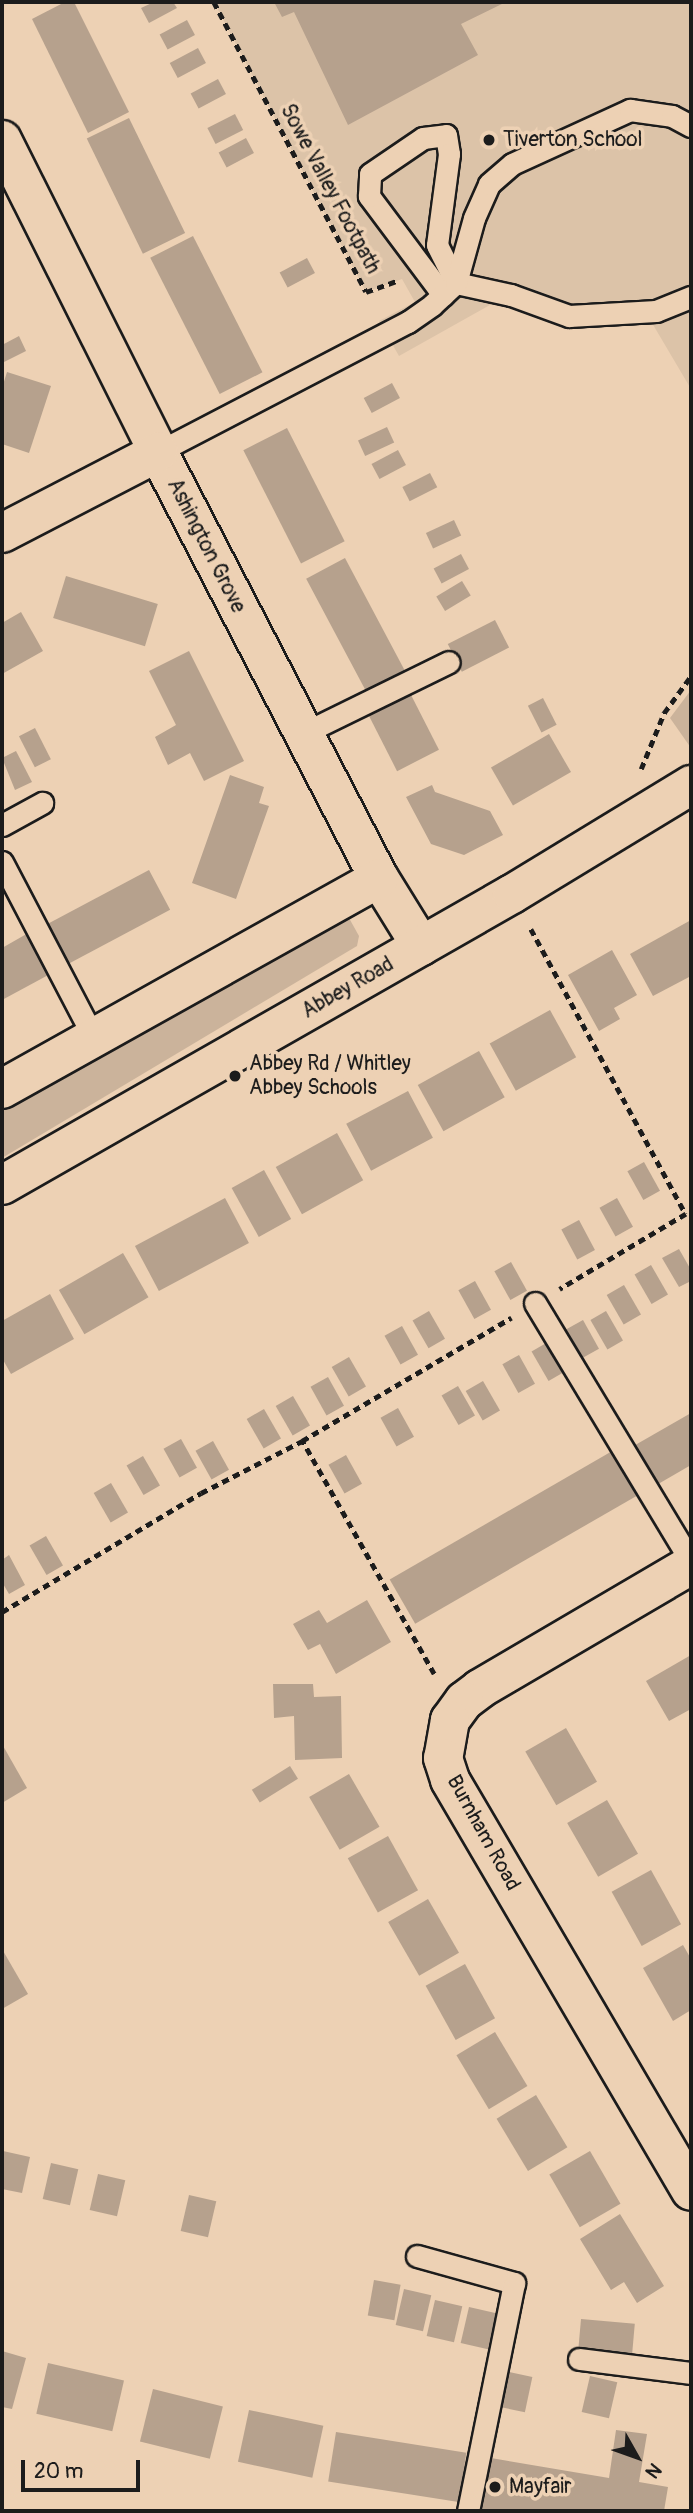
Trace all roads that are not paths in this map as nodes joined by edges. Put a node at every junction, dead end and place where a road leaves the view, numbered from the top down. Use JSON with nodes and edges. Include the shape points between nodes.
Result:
{"nodes":[{"id":1,"x":691,"y":126,"type":"edge"},
{"id":2,"x":2,"y":140,"type":"edge"},
{"id":3,"x":450,"y":289,"type":"junction"},
{"id":4,"x":691,"y":297,"type":"edge"},
{"id":5,"x":158,"y":452,"type":"junction"},
{"id":6,"x":2,"y":533,"type":"edge"},
{"id":7,"x":449,"y":662,"type":"dead end"},
{"id":8,"x":304,"y":733,"type":"junction"},
{"id":9,"x":691,"y":785,"type":"edge"},
{"id":10,"x":41,"y":803,"type":"dead end"},
{"id":11,"x":2,"y":825,"type":"edge"},
{"id":12,"x":2,"y":862,"type":"edge"},
{"id":13,"x":379,"y":878,"type":"junction"},
{"id":14,"x":422,"y":946,"type":"junction"},
{"id":15,"x":94,"y":1038,"type":"junction"},
{"id":16,"x":2,"y":1088,"type":"edge"},
{"id":17,"x":2,"y":1185,"type":"edge"},
{"id":18,"x":535,"y":1303,"type":"road end"},
{"id":19,"x":691,"y":1564,"type":"edge"},
{"id":20,"x":691,"y":2190,"type":"edge"},
{"id":21,"x":417,"y":2256,"type":"dead end"},
{"id":22,"x":579,"y":2359,"type":"dead end"},
{"id":23,"x":691,"y":2373,"type":"edge"},
{"id":24,"x":468,"y":2511,"type":"edge"}],
"edges":[{"from":1,"to":3,"type":"lane","via":[[672,116],[630,110],[512,164],[489,184]]},
{"from":2,"to":5,"type":"street","name":"Ashington Grove"},
{"from":3,"to":3,"type":"lane","via":[[437,245],[449,154],[446,135],[423,138],[370,174],[369,195]]},
{"from":3,"to":4,"type":"lane","via":[[511,295],[569,316],[656,311]]},
{"from":3,"to":5,"type":"lane","via":[[408,322]]},
{"from":5,"to":6,"type":"street"},
{"from":5,"to":8,"type":"street","name":"Ashington Grove"},
{"from":7,"to":8,"type":"lane"},
{"from":8,"to":13,"type":"street","name":"Ashington Grove"},
{"from":9,"to":14,"type":"street","name":"Abbey Road"},
{"from":10,"to":11,"type":"lane"},
{"from":12,"to":15,"type":"lane"},
{"from":13,"to":14,"type":"street","name":"Ashington Grove"},
{"from":13,"to":15,"type":"street"},
{"from":14,"to":17,"type":"street","name":"Abbey Road"},
{"from":15,"to":16,"type":"street"},
{"from":18,"to":19,"type":"lane"},
{"from":19,"to":20,"type":"street","name":"Burnham Road","via":[[480,1689],[456,1712],[444,1737],[443,1758],[450,1780]]},
{"from":21,"to":24,"type":"lane","via":[[514,2283]]},
{"from":22,"to":23,"type":"lane"}]}
